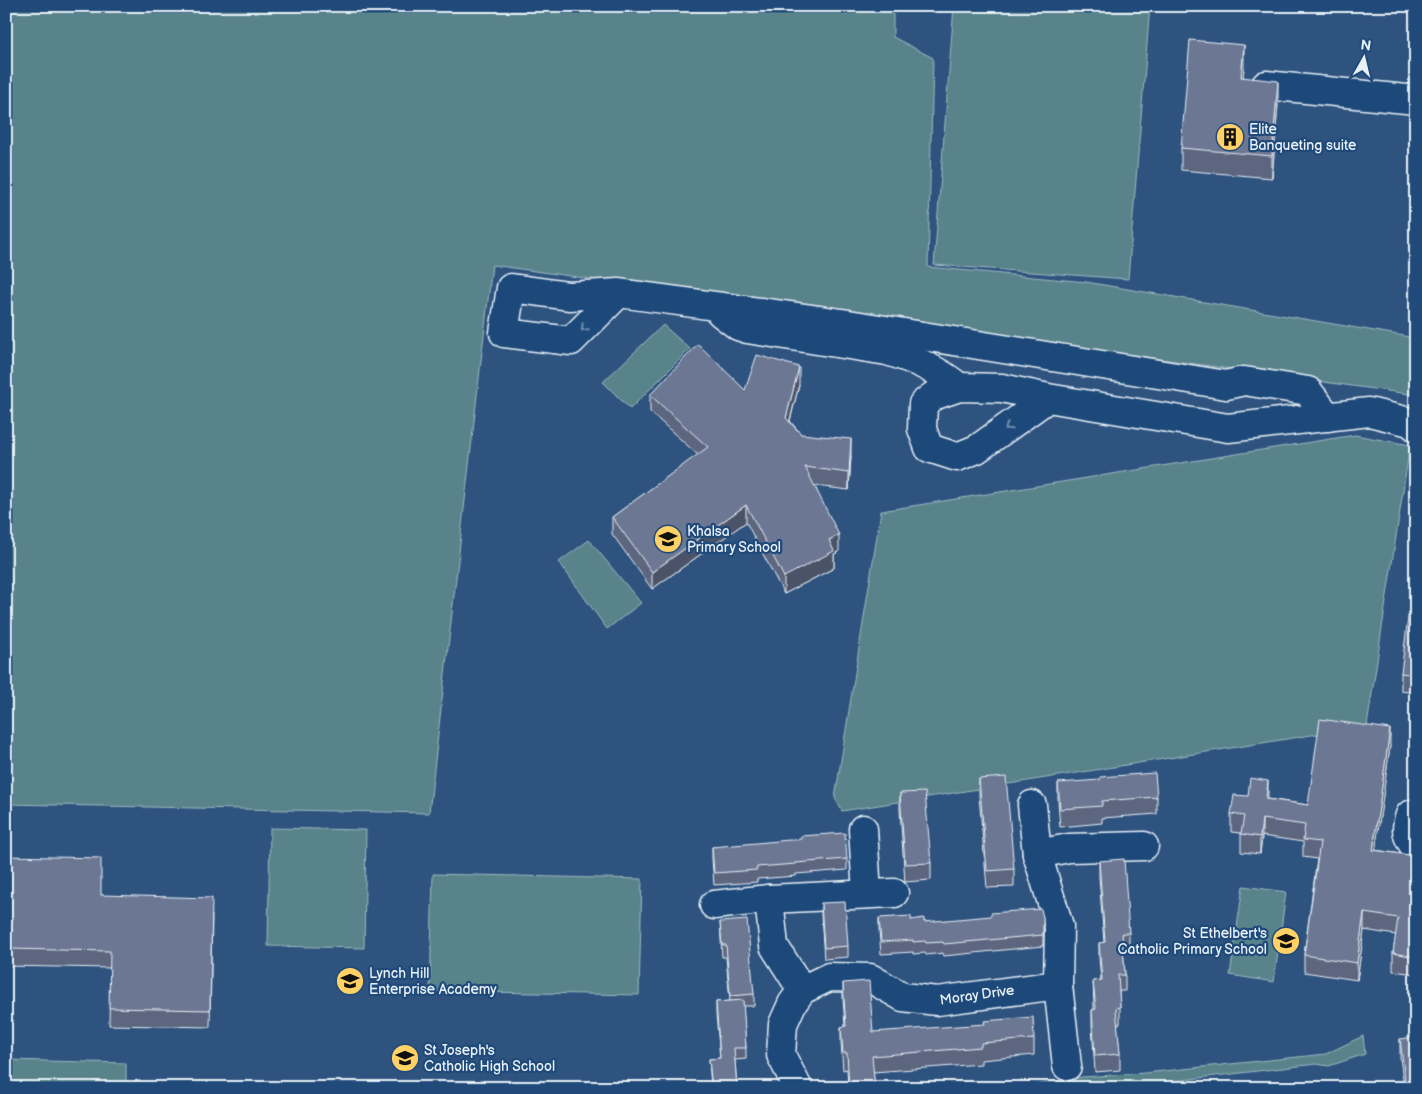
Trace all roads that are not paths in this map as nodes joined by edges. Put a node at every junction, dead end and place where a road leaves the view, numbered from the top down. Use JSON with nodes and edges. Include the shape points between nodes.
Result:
{"nodes":[{"id":1,"x":1266,"y":85,"type":"edge"},
{"id":2,"x":1416,"y":100,"type":"edge"},
{"id":3,"x":618,"y":293,"type":"dead end"},
{"id":4,"x":712,"y":306,"type":"junction"},
{"id":5,"x":906,"y":357,"type":"junction"},
{"id":6,"x":959,"y":387,"type":"junction"},
{"id":7,"x":1048,"y":398,"type":"junction"},
{"id":8,"x":923,"y":404,"type":"junction"},
{"id":9,"x":1328,"y":417,"type":"junction"},
{"id":10,"x":1416,"y":427,"type":"edge"},
{"id":11,"x":1032,"y":805,"type":"dead end"},
{"id":12,"x":1416,"y":813,"type":"edge"},
{"id":13,"x":863,"y":829,"type":"dead end"},
{"id":14,"x":1144,"y":846,"type":"dead end"},
{"id":15,"x":1416,"y":848,"type":"edge"},
{"id":16,"x":1037,"y":854,"type":"junction"},
{"id":17,"x":894,"y":893,"type":"dead end"},
{"id":18,"x":867,"y":894,"type":"junction"},
{"id":19,"x":768,"y":899,"type":"junction"},
{"id":20,"x":714,"y":905,"type":"dead end"},
{"id":21,"x":1058,"y":985,"type":"junction"},
{"id":22,"x":802,"y":990,"type":"junction"},
{"id":23,"x":1067,"y":1066,"type":"dead end"},
{"id":24,"x":798,"y":1088,"type":"edge"}],
"edges":[{"from":1,"to":2,"type":"street"},
{"from":3,"to":4,"type":"street"},
{"from":4,"to":5,"type":"street","via":[[747,329],[887,351]]},
{"from":4,"to":9,"type":"street","via":[[852,324],[1226,384],[1244,381],[1308,391]]},
{"from":5,"to":6,"type":"street","via":[[944,375]]},
{"from":5,"to":8,"type":"street","via":[[922,388]]},
{"from":6,"to":7,"type":"street","via":[[1002,388]]},
{"from":6,"to":8,"type":"street","via":[[933,396]]},
{"from":7,"to":8,"type":"street","one_way":true,"via":[[977,449],[957,456],[929,448],[922,429]]},
{"from":7,"to":9,"type":"street","via":[[1228,428]]},
{"from":9,"to":10,"type":"street","via":[[1368,412],[1410,422]]},
{"from":11,"to":16,"type":"street"},
{"from":12,"to":15,"type":"street","via":[[1410,815],[1406,832]]},
{"from":13,"to":18,"type":"street"},
{"from":14,"to":16,"type":"street","via":[[1069,848]]},
{"from":16,"to":21,"type":"street","via":[[1059,926]]},
{"from":17,"to":18,"type":"street"},
{"from":18,"to":19,"type":"street"},
{"from":19,"to":20,"type":"street"},
{"from":19,"to":22,"type":"street","via":[[774,946]]},
{"from":21,"to":22,"type":"street","name":"Moray Drive","via":[[937,1001],[903,997],[870,978],[829,977]]},
{"from":21,"to":23,"type":"street"},
{"from":22,"to":24,"type":"street","via":[[783,1024],[781,1055]]}]}
